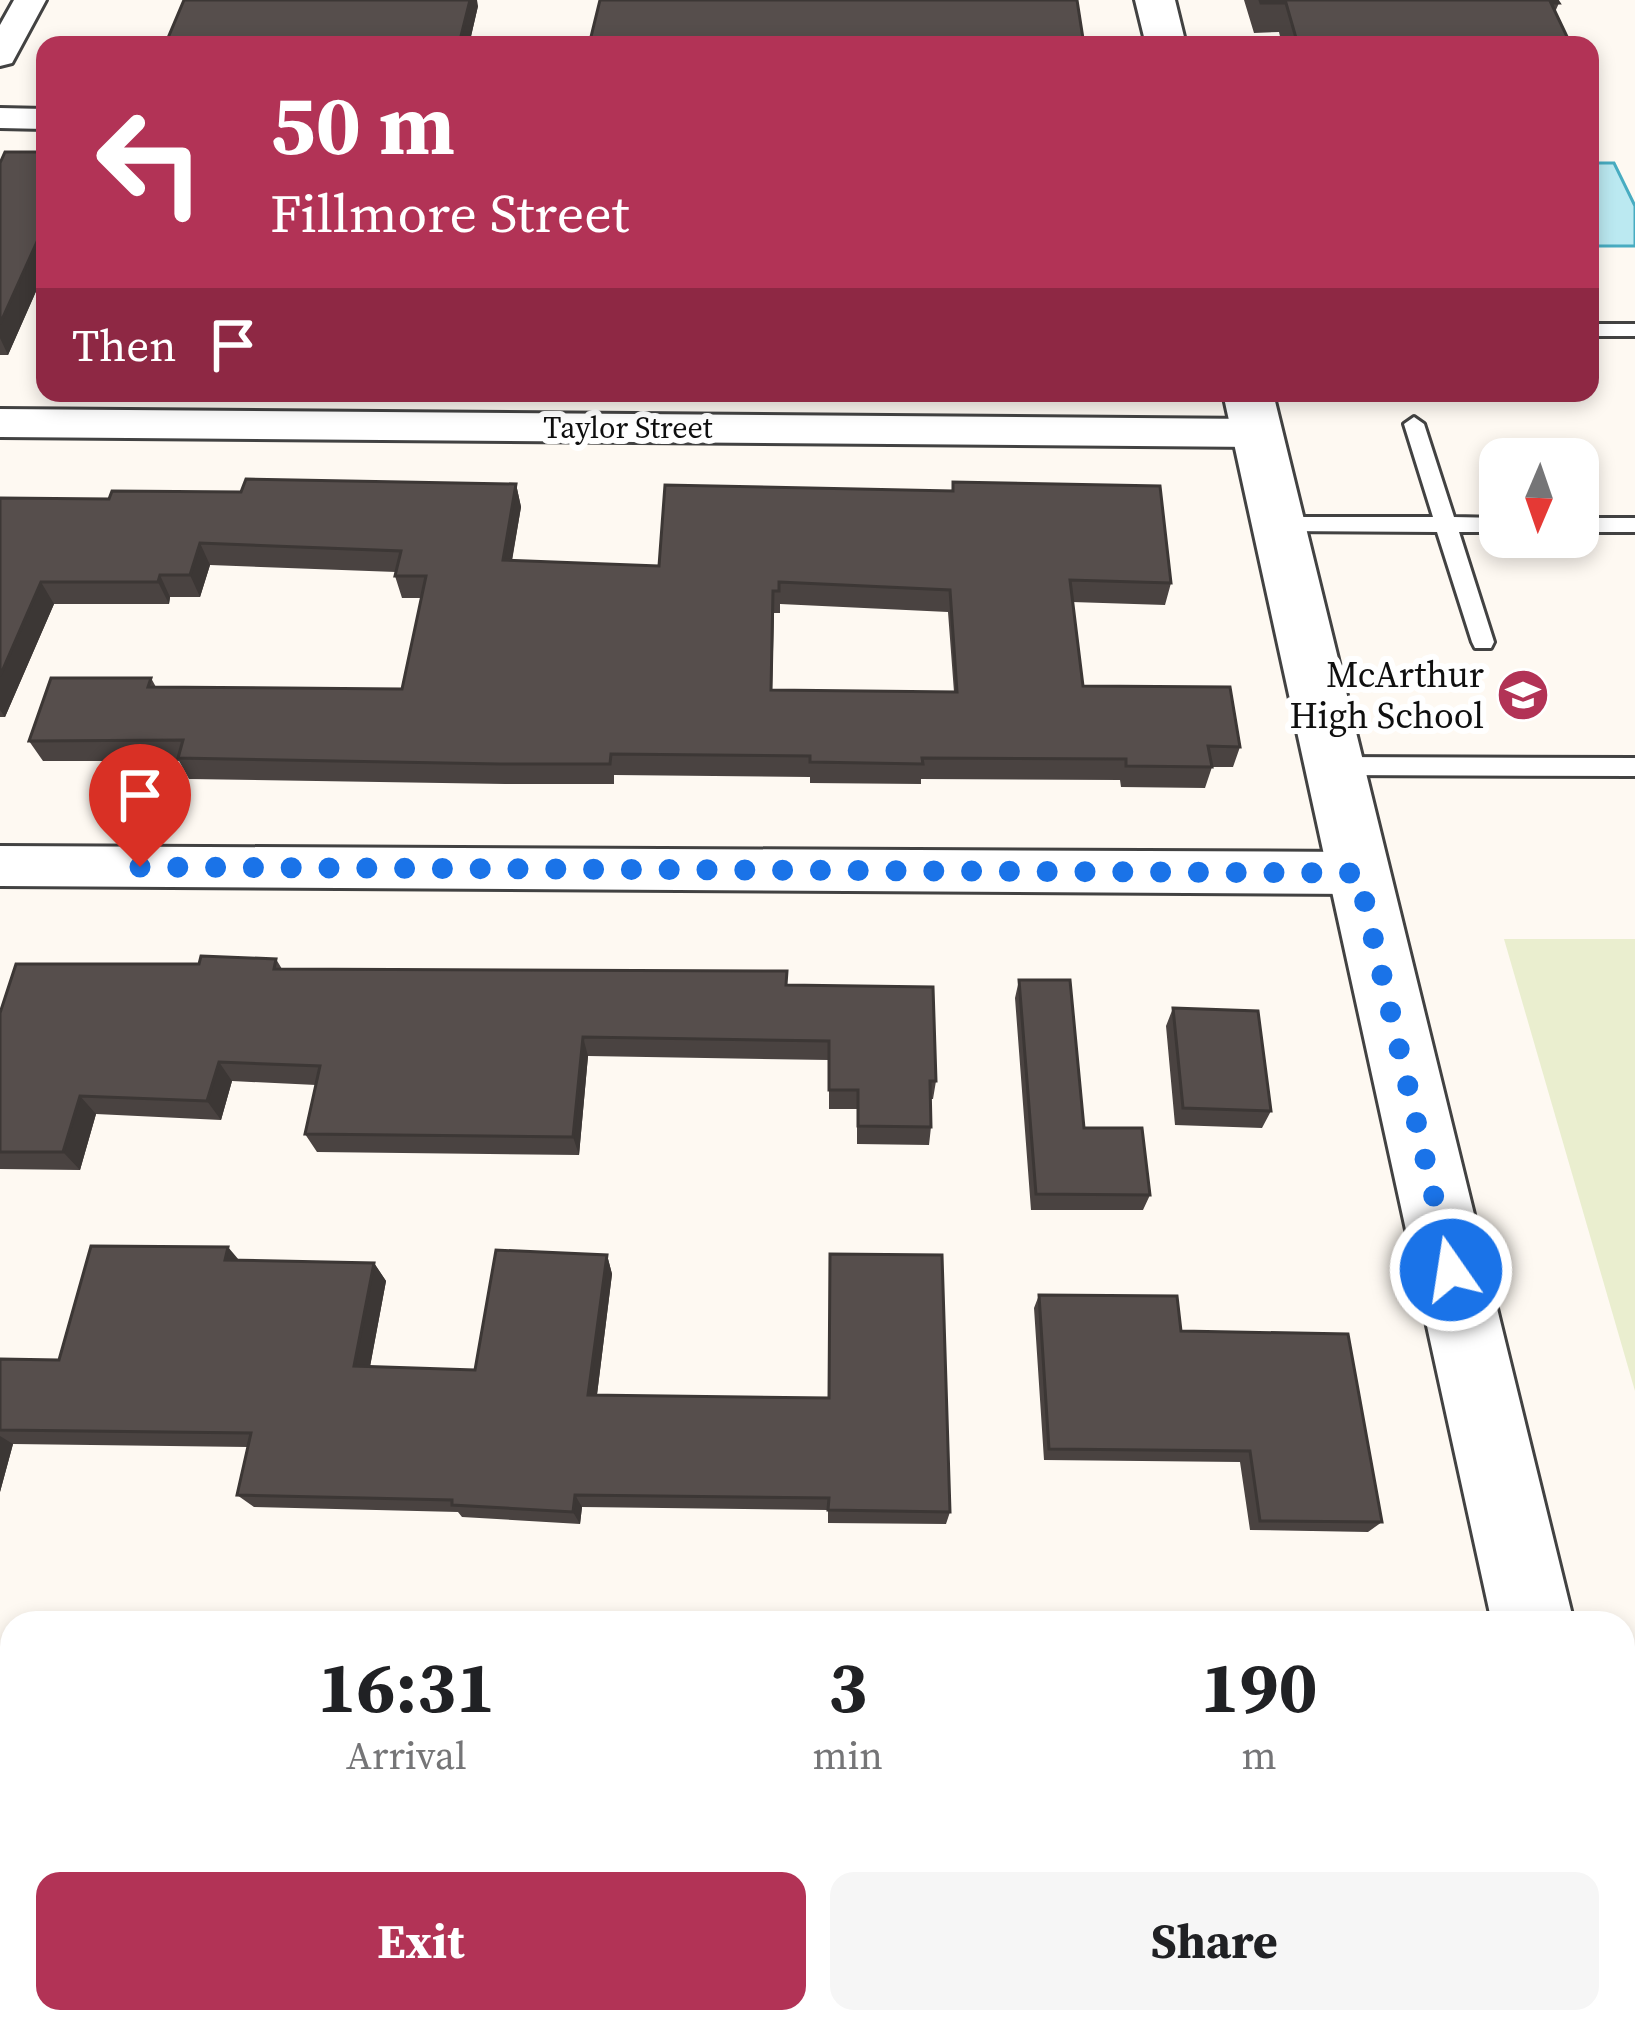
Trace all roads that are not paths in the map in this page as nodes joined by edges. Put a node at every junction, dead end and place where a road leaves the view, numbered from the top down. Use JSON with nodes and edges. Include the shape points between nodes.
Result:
{"nodes":[{"id":1,"x":29,"y":0,"type":"edge"},
{"id":2,"x":1155,"y":0,"type":"edge"},
{"id":3,"x":1164,"y":36,"type":"edge"},
{"id":4,"x":0,"y":56,"type":"edge"},
{"id":5,"x":0,"y":118,"type":"edge"},
{"id":6,"x":36,"y":118,"type":"edge"},
{"id":7,"x":1599,"y":330,"type":"edge"},
{"id":8,"x":1635,"y":330,"type":"edge"},
{"id":9,"x":1252,"y":413,"type":"edge"},
{"id":10,"x":0,"y":423,"type":"edge"},
{"id":11,"x":1414,"y":424,"type":"dead end"},
{"id":12,"x":1278,"y":524,"type":"junction"},
{"id":13,"x":1443,"y":524,"type":"junction"},
{"id":14,"x":1479,"y":524,"type":"edge"},
{"id":15,"x":1599,"y":525,"type":"edge"},
{"id":16,"x":1635,"y":525,"type":"edge"},
{"id":17,"x":1483,"y":642,"type":"dead end"},
{"id":18,"x":1333,"y":766,"type":"junction"},
{"id":19,"x":1635,"y":767,"type":"edge"},
{"id":20,"x":0,"y":866,"type":"edge"},
{"id":21,"x":1358,"y":873,"type":"junction"},
{"id":22,"x":1530,"y":1611,"type":"edge"}],
"edges":[{"from":1,"to":4,"type":"street"},
{"from":2,"to":3,"type":"street"},
{"from":5,"to":6,"type":"street"},
{"from":7,"to":8,"type":"lane"},
{"from":9,"to":10,"type":"street","name":"Taylor Street"},
{"from":9,"to":12,"type":"street"},
{"from":11,"to":13,"type":"lane"},
{"from":12,"to":13,"type":"lane"},
{"from":12,"to":18,"type":"street"},
{"from":13,"to":14,"type":"lane"},
{"from":13,"to":17,"type":"lane"},
{"from":15,"to":16,"type":"lane"},
{"from":18,"to":19,"type":"lane"},
{"from":18,"to":21,"type":"street"},
{"from":20,"to":21,"type":"street"},
{"from":21,"to":22,"type":"street"}]}
